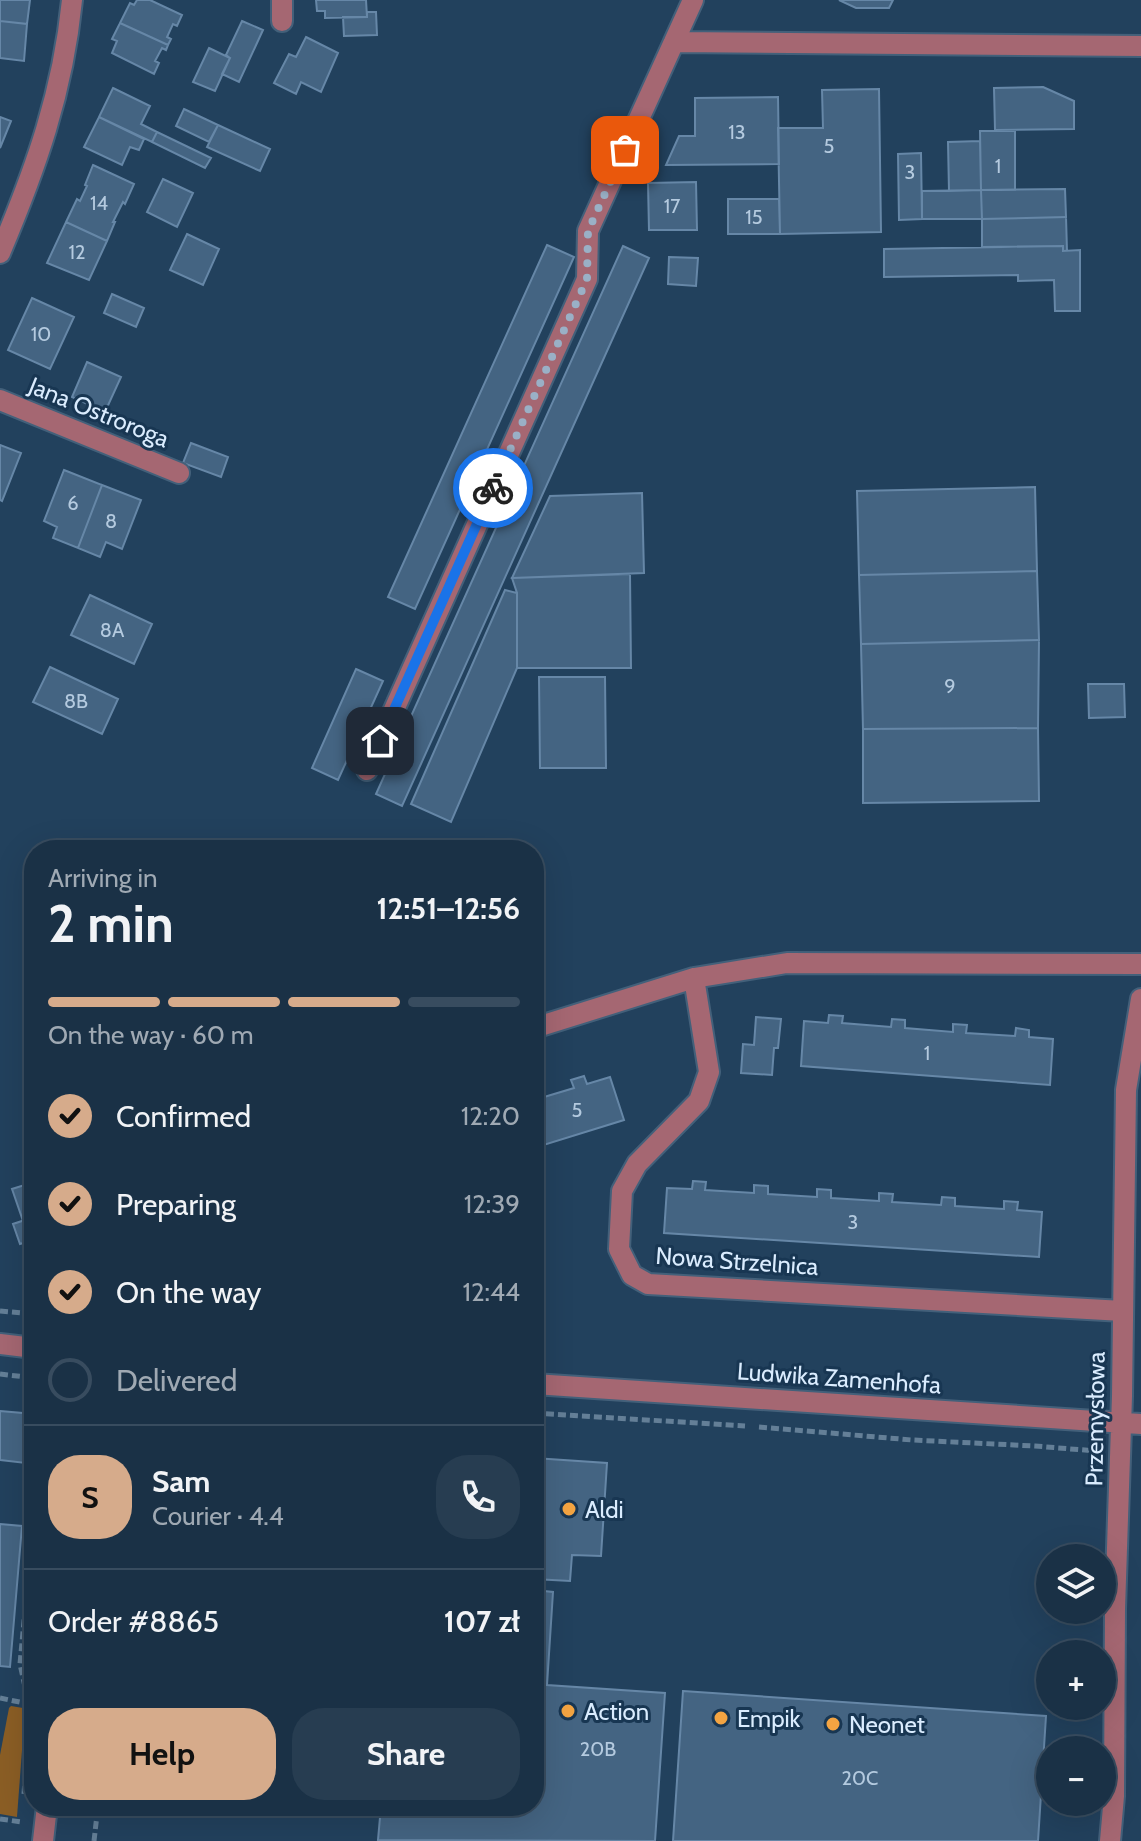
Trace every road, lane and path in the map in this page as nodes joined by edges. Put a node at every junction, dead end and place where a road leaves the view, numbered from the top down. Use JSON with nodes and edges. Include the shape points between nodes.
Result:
{"nodes":[{"id":1,"x":72,"y":0,"type":"edge"},
{"id":2,"x":282,"y":0,"type":"edge"},
{"id":3,"x":693,"y":0,"type":"edge"},
{"id":4,"x":282,"y":21,"type":"dead end"},
{"id":5,"x":674,"y":42,"type":"junction"},
{"id":6,"x":1141,"y":46,"type":"edge"},
{"id":7,"x":0,"y":253,"type":"edge"},
{"id":8,"x":0,"y":400,"type":"edge"},
{"id":9,"x":179,"y":473,"type":"dead end"},
{"id":10,"x":367,"y":770,"type":"dead end"},
{"id":11,"x":1141,"y":964,"type":"edge"},
{"id":12,"x":694,"y":978,"type":"junction"},
{"id":13,"x":1141,"y":999,"type":"edge"},
{"id":14,"x":544,"y":1025,"type":"edge"},
{"id":15,"x":1134,"y":1090,"type":"edge"},
{"id":16,"x":0,"y":1311,"type":"edge"},
{"id":17,"x":1123,"y":1311,"type":"junction"},
{"id":18,"x":24,"y":1313,"type":"edge"},
{"id":19,"x":0,"y":1344,"type":"edge"},
{"id":20,"x":24,"y":1347,"type":"edge"},
{"id":21,"x":0,"y":1374,"type":"edge"},
{"id":22,"x":24,"y":1377,"type":"edge"},
{"id":23,"x":544,"y":1385,"type":"edge"},
{"id":24,"x":544,"y":1414,"type":"edge"},
{"id":25,"x":1131,"y":1423,"type":"edge"},
{"id":26,"x":1120,"y":1453,"type":"junction"},
{"id":27,"x":24,"y":1621,"type":"edge"},
{"id":28,"x":24,"y":1682,"type":"edge"},
{"id":29,"x":0,"y":1698,"type":"edge"},
{"id":30,"x":24,"y":1703,"type":"edge"},
{"id":31,"x":24,"y":1788,"type":"edge"},
{"id":32,"x":46,"y":1816,"type":"edge"},
{"id":33,"x":97,"y":1816,"type":"edge"},
{"id":34,"x":0,"y":1819,"type":"edge"},
{"id":35,"x":22,"y":1822,"type":"junction"},
{"id":36,"x":21,"y":1832,"type":"dead end"},
{"id":37,"x":43,"y":1841,"type":"edge"},
{"id":38,"x":94,"y":1841,"type":"edge"},
{"id":39,"x":1110,"y":1841,"type":"edge"}],
"edges":[{"from":1,"to":7,"type":"street","via":[[46,133]]},
{"from":2,"to":4,"type":"street"},
{"from":3,"to":5,"type":"street"},
{"from":5,"to":6,"type":"street"},
{"from":5,"to":10,"type":"street","via":[[588,231],[587,279]]},
{"from":8,"to":9,"type":"street","name":"Jana Ostroroga"},
{"from":11,"to":12,"type":"street","via":[[787,963]]},
{"from":12,"to":14,"type":"street"},
{"from":12,"to":17,"type":"street","name":"Nowa Strzelnica","via":[[709,1072],[699,1101],[637,1164],[622,1191],[619,1249],[632,1275],[648,1284]]},
{"from":13,"to":15,"type":"street","name":"Przemysłowa"},
{"from":15,"to":17,"type":"street","name":"Przemysłowa"},
{"from":16,"to":18,"type":"path"},
{"from":17,"to":25,"type":"street","name":"Przemysłowa"},
{"from":19,"to":20,"type":"street"},
{"from":21,"to":22,"type":"path"},
{"from":23,"to":25,"type":"street","name":"Ludwika Zamenhofa"},
{"from":24,"to":26,"type":"path"},
{"from":25,"to":26,"type":"street","name":"Przemysłowa"},
{"from":26,"to":39,"type":"street","name":"Przemysłowa"},
{"from":27,"to":28,"type":"path"},
{"from":29,"to":30,"type":"path"},
{"from":31,"to":35,"type":"path"},
{"from":32,"to":37,"type":"street"},
{"from":33,"to":38,"type":"path"},
{"from":34,"to":35,"type":"path"},
{"from":35,"to":36,"type":"path"}]}
